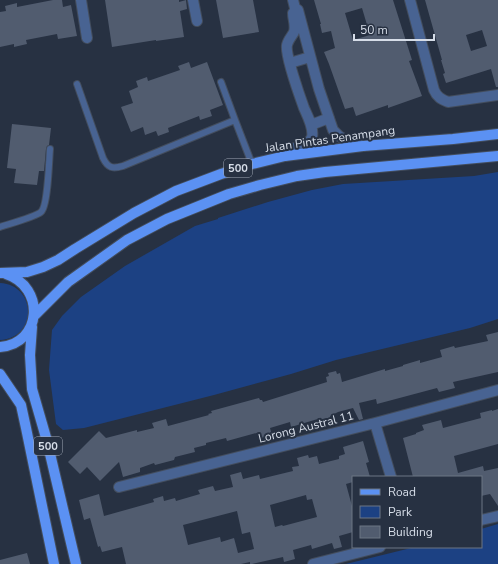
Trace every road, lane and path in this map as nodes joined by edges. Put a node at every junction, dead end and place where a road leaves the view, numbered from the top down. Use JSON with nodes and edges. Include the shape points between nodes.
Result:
{"nodes":[{"id":1,"x":81,"y":0,"type":"edge"},
{"id":2,"x":194,"y":0,"type":"edge"},
{"id":3,"x":410,"y":0,"type":"edge"},
{"id":4,"x":294,"y":4,"type":"edge"},
{"id":5,"x":197,"y":21,"type":"dead end"},
{"id":6,"x":87,"y":38,"type":"dead end"},
{"id":7,"x":310,"y":57,"type":"junction"},
{"id":8,"x":290,"y":63,"type":"junction"},
{"id":9,"x":221,"y":82,"type":"dead end"},
{"id":10,"x":77,"y":84,"type":"dead end"},
{"id":11,"x":498,"y":95,"type":"edge"},
{"id":12,"x":328,"y":118,"type":"junction"},
{"id":13,"x":235,"y":120,"type":"junction"},
{"id":14,"x":311,"y":126,"type":"junction"},
{"id":15,"x":498,"y":134,"type":"edge"},
{"id":16,"x":364,"y":146,"type":"junction"},
{"id":17,"x":50,"y":149,"type":"dead end"},
{"id":18,"x":285,"y":156,"type":"junction"},
{"id":19,"x":498,"y":156,"type":"edge"},
{"id":20,"x":252,"y":164,"type":"junction"},
{"id":21,"x":0,"y":227,"type":"edge"},
{"id":22,"x":0,"y":273,"type":"edge"},
{"id":23,"x":34,"y":316,"type":"junction"},
{"id":24,"x":32,"y":327,"type":"junction"},
{"id":25,"x":0,"y":347,"type":"edge"},
{"id":26,"x":0,"y":374,"type":"edge"},
{"id":27,"x":498,"y":390,"type":"edge"},
{"id":28,"x":376,"y":423,"type":"junction"},
{"id":29,"x":391,"y":476,"type":"edge"},
{"id":30,"x":119,"y":487,"type":"dead end"},
{"id":31,"x":498,"y":516,"type":"edge"},
{"id":32,"x":482,"y":520,"type":"edge"},
{"id":33,"x":376,"y":548,"type":"edge"},
{"id":34,"x":54,"y":564,"type":"edge"},
{"id":35,"x":76,"y":564,"type":"edge"},
{"id":36,"x":313,"y":564,"type":"edge"}],
"edges":[{"from":1,"to":6,"type":"street"},
{"from":2,"to":5,"type":"street"},
{"from":3,"to":11,"type":"street","via":[[437,96],[448,102]]},
{"from":4,"to":7,"type":"street","via":[[298,10]]},
{"from":4,"to":8,"type":"street","via":[[294,32],[286,46]]},
{"from":7,"to":8,"type":"street"},
{"from":7,"to":12,"type":"street"},
{"from":8,"to":14,"type":"street"},
{"from":9,"to":13,"type":"lane"},
{"from":10,"to":13,"type":"lane","via":[[103,158],[110,167],[123,166]]},
{"from":12,"to":14,"type":"street"},
{"from":12,"to":16,"type":"street","via":[[339,136]]},
{"from":13,"to":20,"type":"lane"},
{"from":14,"to":18,"type":"street","via":[[312,138],[308,143],[288,150]]},
{"from":15,"to":16,"type":"main road","name":"Jalan Pintas Penampang","number":"500"},
{"from":16,"to":18,"type":"main road","name":"Jalan Pintas Penampang","number":"500"},
{"from":17,"to":21,"type":"lane","via":[[44,208],[34,216]]},
{"from":18,"to":20,"type":"main road","name":"Jalan Pintas Penampang","number":"500"},
{"from":19,"to":23,"type":"main road","number":"500","via":[[325,172],[260,184],[229,194],[167,219],[127,240],[68,282]]},
{"from":20,"to":22,"type":"main road","name":"Jalan Pintas Penampang","number":"500","via":[[176,191],[43,267],[28,272]]},
{"from":22,"to":23,"type":"main road","number":"500","via":[[14,278],[26,287],[33,301]]},
{"from":23,"to":24,"type":"main road","number":"500"},
{"from":24,"to":25,"type":"main road","via":[[17,341]]},
{"from":24,"to":35,"type":"main road","number":"500","via":[[32,389]]},
{"from":26,"to":34,"type":"main road","number":"500","via":[[21,405]]},
{"from":27,"to":28,"type":"street","name":"Lorong Austral 11"},
{"from":28,"to":29,"type":"street"},
{"from":28,"to":30,"type":"street","name":"Lorong Austral 11"},
{"from":31,"to":32,"type":"street"},
{"from":33,"to":36,"type":"street"}]}
